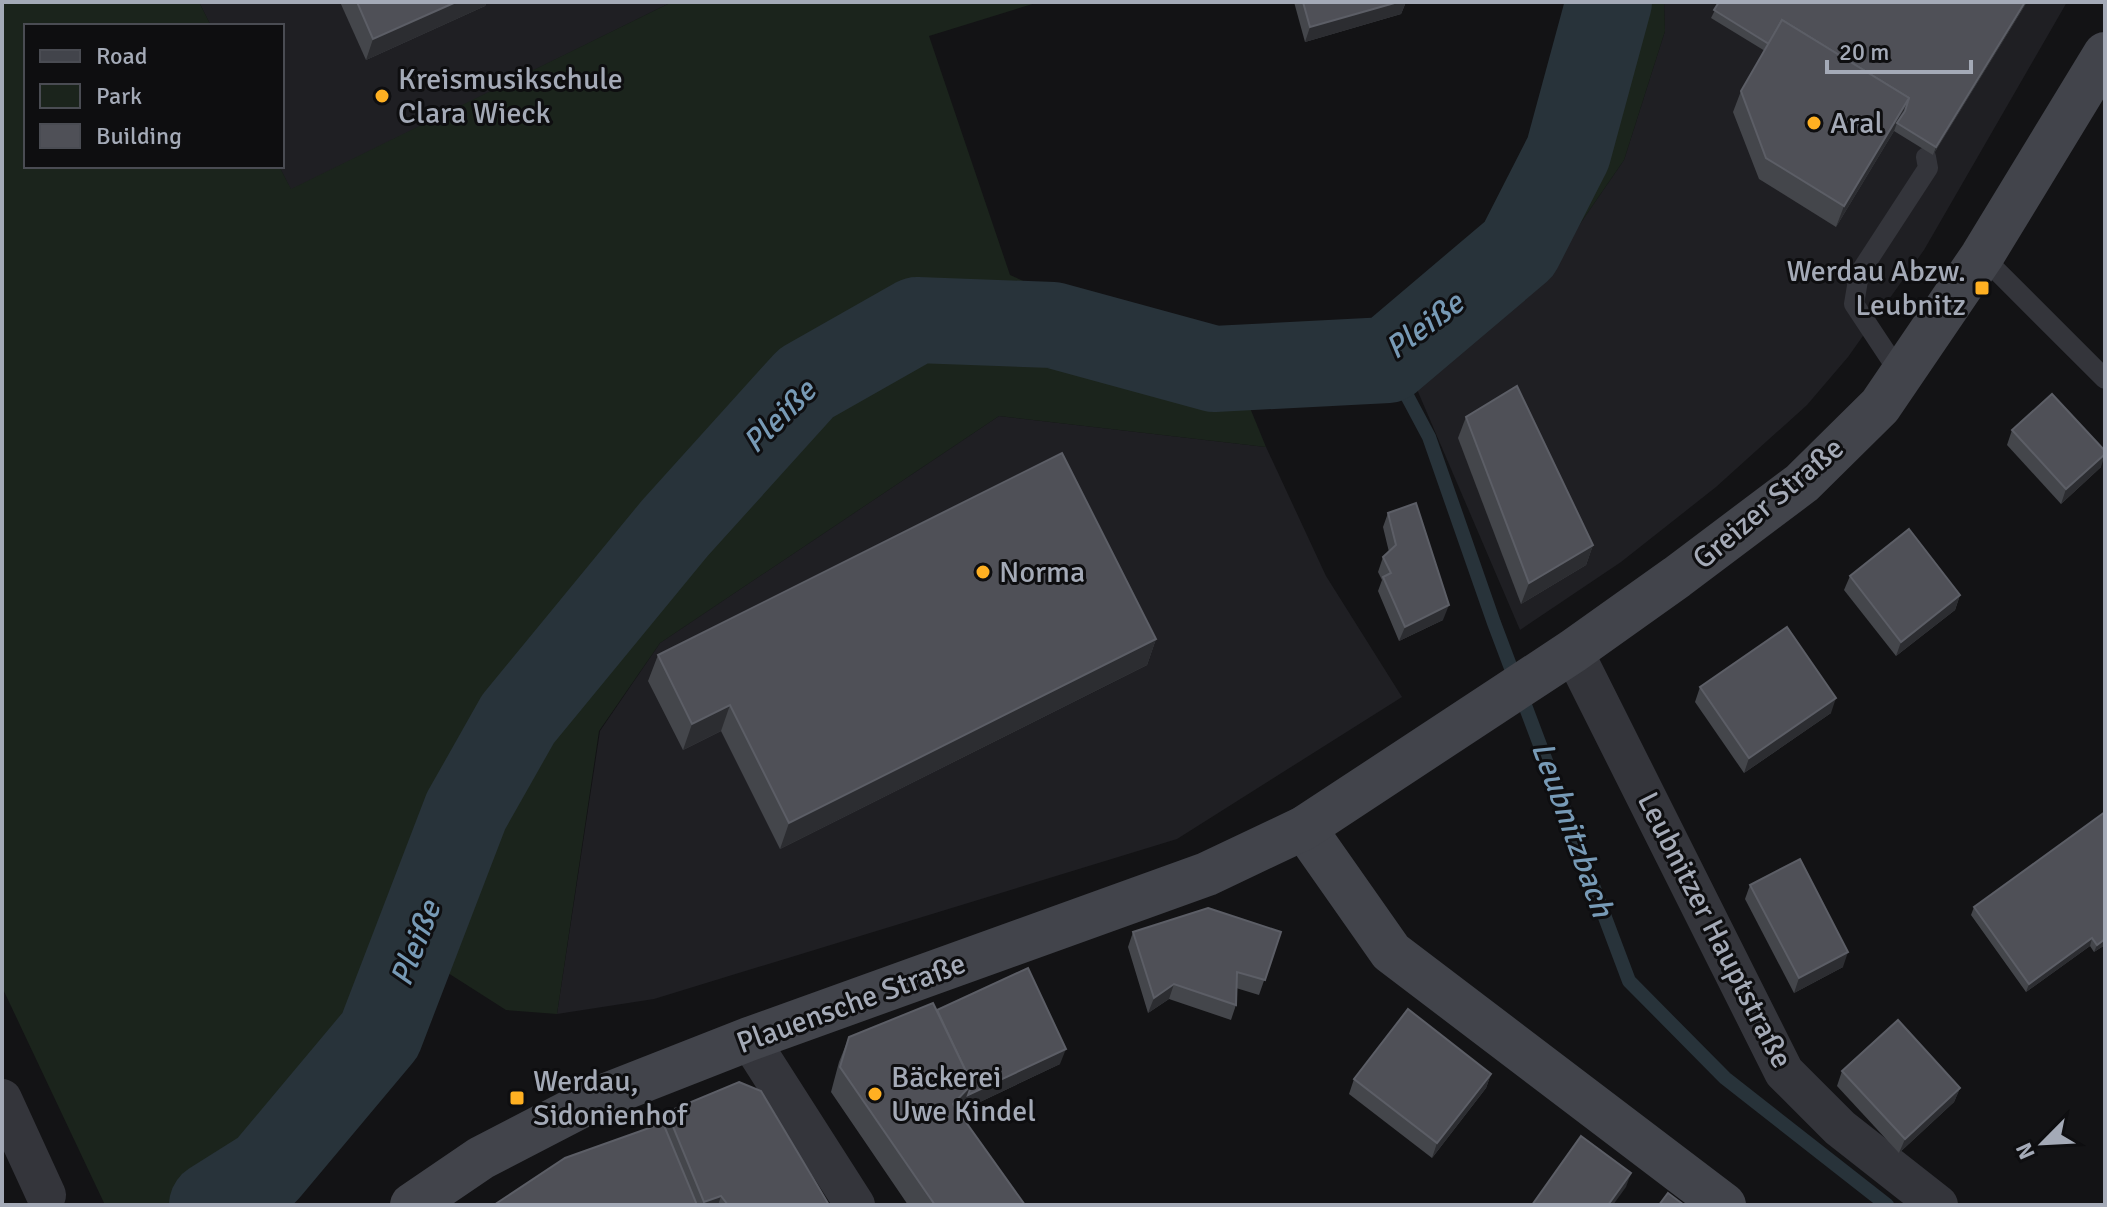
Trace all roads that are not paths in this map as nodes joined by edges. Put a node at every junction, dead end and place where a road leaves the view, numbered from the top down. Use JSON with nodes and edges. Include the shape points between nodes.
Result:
{"nodes":[{"id":1,"x":2105,"y":54,"type":"edge"},
{"id":2,"x":1926,"y":157,"type":"dead end"},
{"id":3,"x":1982,"y":256,"type":"junction"},
{"id":4,"x":1901,"y":375,"type":"junction"},
{"id":5,"x":2105,"y":379,"type":"edge"},
{"id":6,"x":1562,"y":659,"type":"junction"},
{"id":7,"x":1304,"y":828,"type":"junction"},
{"id":8,"x":749,"y":1039,"type":"junction"},
{"id":9,"x":2,"y":1099,"type":"edge"},
{"id":10,"x":46,"y":1195,"type":"dead end"},
{"id":11,"x":412,"y":1205,"type":"edge"},
{"id":12,"x":855,"y":1205,"type":"edge"},
{"id":13,"x":1724,"y":1205,"type":"edge"},
{"id":14,"x":1938,"y":1205,"type":"edge"}],
"edges":[{"from":1,"to":3,"type":"street","name":"Greizer Straße"},
{"from":2,"to":4,"type":"lane","via":[[1928,168],[1859,274],[1854,304]]},
{"from":3,"to":4,"type":"street","name":"Greizer Straße"},
{"from":3,"to":5,"type":"lane"},
{"from":4,"to":6,"type":"street","name":"Greizer Straße","via":[[1880,406],[1802,483]]},
{"from":6,"to":7,"type":"street","name":"Greizer Straße"},
{"from":6,"to":14,"type":"street","name":"Leubnitzer Hauptstraße","via":[[1784,1072],[1840,1128]]},
{"from":7,"to":8,"type":"street","name":"Plauensche Straße","via":[[1207,874]]},
{"from":7,"to":13,"type":"street","via":[[1391,952]]},
{"from":8,"to":11,"type":"street","name":"Plauensche Straße","via":[[591,1101],[481,1158]]},
{"from":8,"to":12,"type":"street"},
{"from":9,"to":10,"type":"street"}]}
